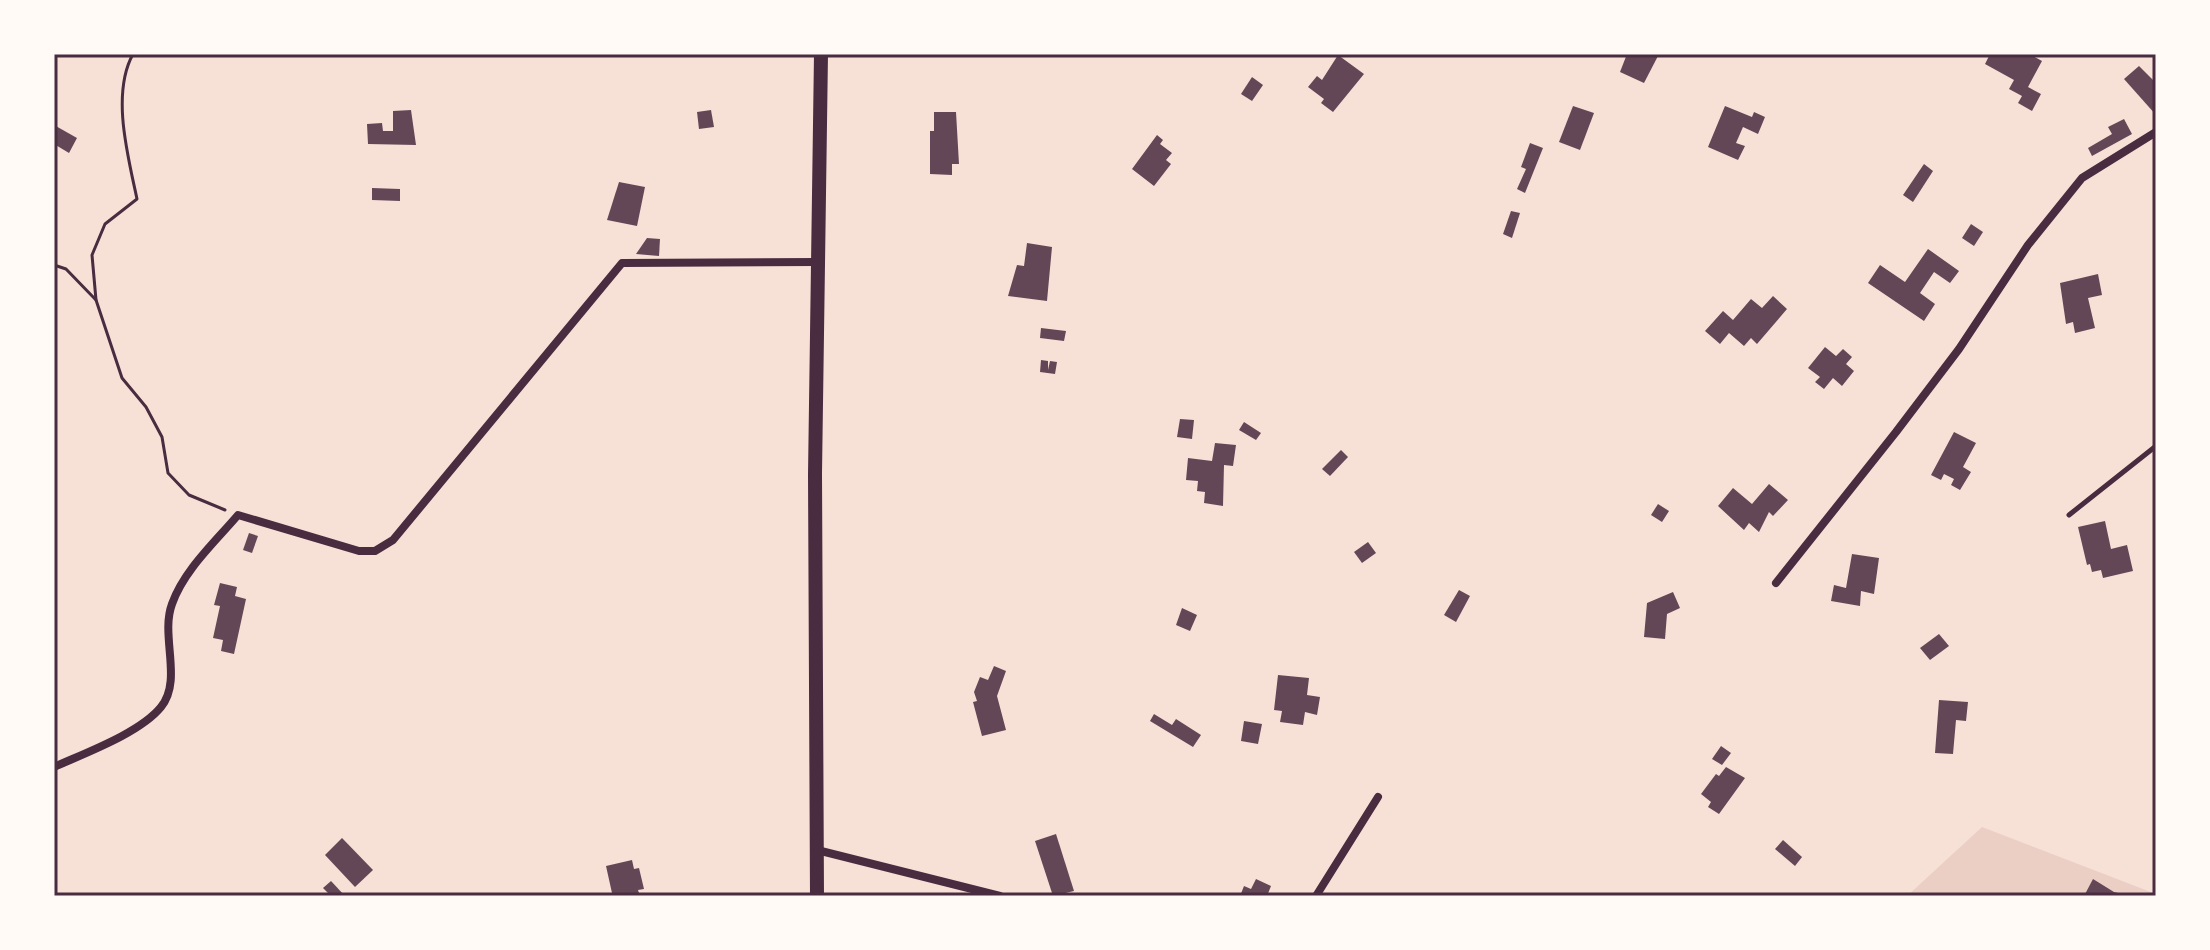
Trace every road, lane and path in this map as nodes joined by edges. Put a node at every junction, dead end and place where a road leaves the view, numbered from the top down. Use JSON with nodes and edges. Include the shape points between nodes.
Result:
{"nodes":[{"id":1,"x":133,"y":54,"type":"edge"},
{"id":2,"x":821,"y":54,"type":"edge"},
{"id":3,"x":2156,"y":132,"type":"edge"},
{"id":4,"x":817,"y":262,"type":"junction"},
{"id":5,"x":54,"y":265,"type":"edge"},
{"id":6,"x":96,"y":300,"type":"junction"},
{"id":7,"x":2156,"y":446,"type":"edge"},
{"id":8,"x":238,"y":515,"type":"junction"},
{"id":9,"x":2069,"y":515,"type":"dead end"},
{"id":10,"x":1776,"y":583,"type":"dead end"},
{"id":11,"x":54,"y":767,"type":"edge"},
{"id":12,"x":1378,"y":797,"type":"dead end"},
{"id":13,"x":817,"y":850,"type":"junction"},
{"id":14,"x":817,"y":896,"type":"edge"},
{"id":15,"x":1000,"y":896,"type":"edge"},
{"id":16,"x":1316,"y":896,"type":"edge"}],
"edges":[{"from":1,"to":6,"type":"path","via":[[123,73],[137,199],[105,224],[92,255]]},
{"from":2,"to":4,"type":"main road"},
{"from":3,"to":10,"type":"street","via":[[2082,178],[2028,245],[1959,349]]},
{"from":4,"to":8,"type":"street","via":[[622,263],[393,540],[375,551],[359,551]]},
{"from":4,"to":13,"type":"main road"},
{"from":5,"to":6,"type":"path","via":[[66,269]]},
{"from":6,"to":8,"type":"path","via":[[122,378],[162,437],[168,473],[189,495]]},
{"from":7,"to":9,"type":"lane"},
{"from":8,"to":11,"type":"street","via":[[183,581],[171,605],[166,627],[170,689],[163,705],[148,719]]},
{"from":12,"to":16,"type":"street"},
{"from":13,"to":14,"type":"main road"},
{"from":13,"to":15,"type":"street"}]}
